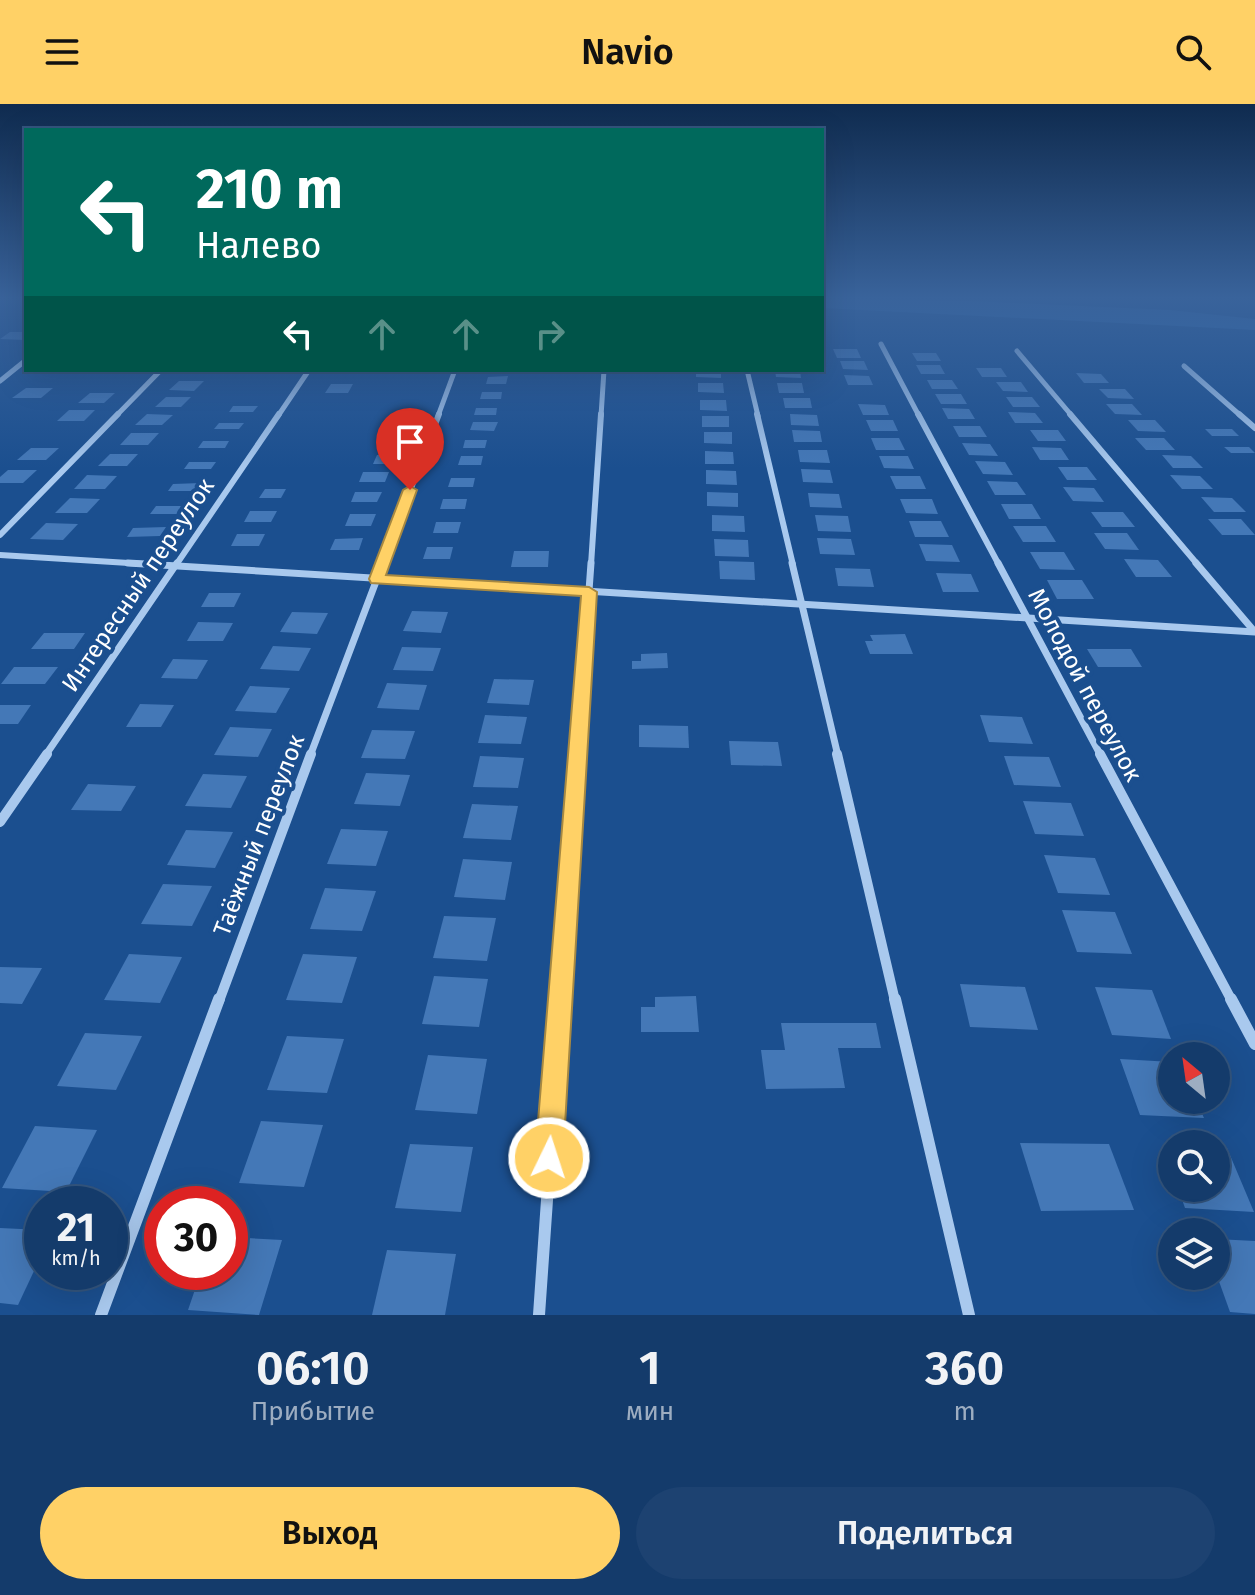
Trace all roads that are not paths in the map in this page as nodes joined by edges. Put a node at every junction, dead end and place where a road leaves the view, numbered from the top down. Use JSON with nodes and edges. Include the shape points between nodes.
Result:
{"nodes":[{"id":1,"x":887,"y":356,"type":"edge"},
{"id":2,"x":1021,"y":356,"type":"edge"},
{"id":3,"x":24,"y":362,"type":"edge"},
{"id":4,"x":1184,"y":366,"type":"dead end"},
{"id":5,"x":159,"y":372,"type":"edge"},
{"id":6,"x":308,"y":372,"type":"edge"},
{"id":7,"x":454,"y":372,"type":"edge"},
{"id":8,"x":604,"y":372,"type":"edge"},
{"id":9,"x":747,"y":372,"type":"edge"},
{"id":10,"x":0,"y":381,"type":"edge"},
{"id":11,"x":1255,"y":428,"type":"edge"},
{"id":12,"x":0,"y":535,"type":"edge"},
{"id":13,"x":0,"y":555,"type":"edge"},
{"id":14,"x":175,"y":566,"type":"junction"},
{"id":15,"x":376,"y":579,"type":"junction"},
{"id":16,"x":589,"y":592,"type":"junction"},
{"id":17,"x":802,"y":604,"type":"junction"},
{"id":18,"x":1027,"y":619,"type":"junction"},
{"id":19,"x":1255,"y":632,"type":"edge"},
{"id":20,"x":0,"y":822,"type":"edge"},
{"id":21,"x":1255,"y":1044,"type":"edge"},
{"id":22,"x":101,"y":1315,"type":"edge"},
{"id":23,"x":539,"y":1315,"type":"edge"},
{"id":24,"x":969,"y":1315,"type":"edge"}],
"edges":[{"from":1,"to":18,"type":"street","name":"Молодой переулок"},
{"from":2,"to":19,"type":"street"},
{"from":3,"to":10,"type":"street"},
{"from":4,"to":11,"type":"street"},
{"from":5,"to":12,"type":"street"},
{"from":6,"to":14,"type":"street","name":"Интересный переулок"},
{"from":7,"to":15,"type":"street","name":"Таёжный переулок"},
{"from":8,"to":16,"type":"street"},
{"from":9,"to":17,"type":"street"},
{"from":13,"to":14,"type":"street"},
{"from":14,"to":15,"type":"street"},
{"from":14,"to":20,"type":"street","name":"Интересный переулок"},
{"from":15,"to":16,"type":"street"},
{"from":15,"to":22,"type":"street","name":"Таёжный переулок"},
{"from":16,"to":17,"type":"street"},
{"from":16,"to":23,"type":"street"},
{"from":17,"to":18,"type":"street"},
{"from":17,"to":24,"type":"street"},
{"from":18,"to":19,"type":"street"},
{"from":18,"to":21,"type":"street","name":"Молодой переулок"}]}
